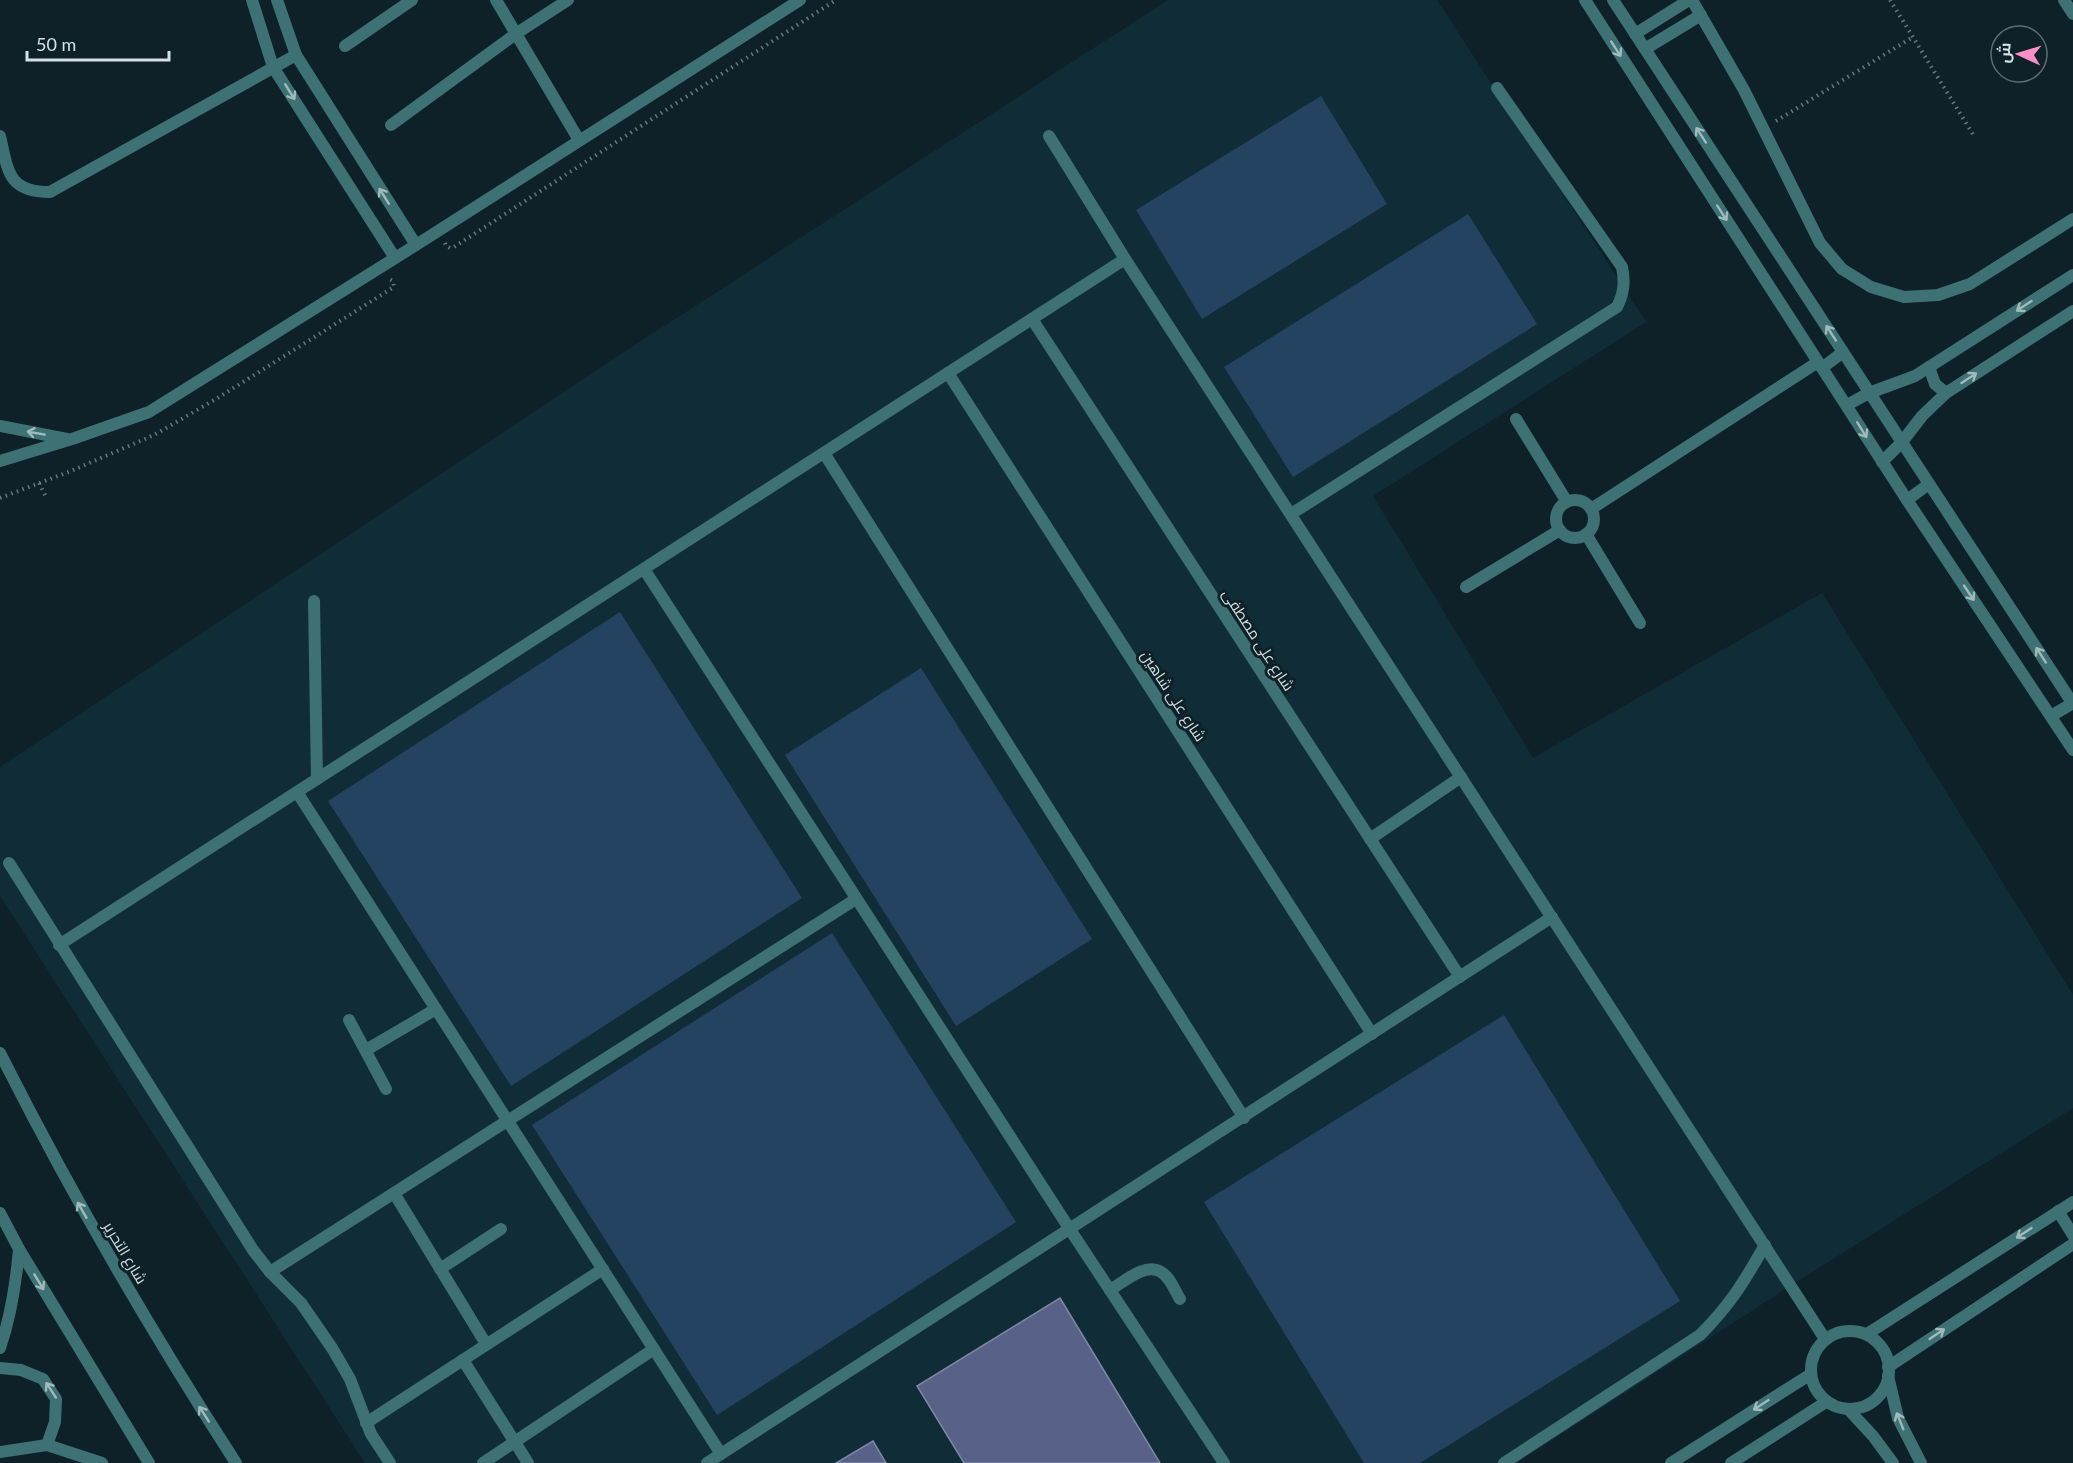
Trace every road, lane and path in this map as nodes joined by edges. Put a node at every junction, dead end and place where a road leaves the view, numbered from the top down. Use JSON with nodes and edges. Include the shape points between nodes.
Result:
{"nodes":[{"id":1,"x":252,"y":0,"type":"edge"},
{"id":2,"x":278,"y":0,"type":"edge"},
{"id":3,"x":412,"y":0,"type":"edge"},
{"id":4,"x":496,"y":0,"type":"edge"},
{"id":5,"x":568,"y":0,"type":"edge"},
{"id":6,"x":800,"y":0,"type":"edge"},
{"id":7,"x":1585,"y":0,"type":"edge"},
{"id":8,"x":1613,"y":0,"type":"edge"},
{"id":9,"x":1690,"y":0,"type":"edge"},
{"id":10,"x":1890,"y":0,"type":"edge"},
{"id":11,"x":2064,"y":0,"type":"edge"},
{"id":12,"x":2073,"y":14,"type":"edge"},
{"id":13,"x":1701,"y":15,"type":"junction"},
{"id":14,"x":517,"y":33,"type":"junction"},
{"id":15,"x":1635,"y":34,"type":"junction"},
{"id":16,"x":1913,"y":37,"type":"junction"},
{"id":17,"x":345,"y":46,"type":"dead end"},
{"id":18,"x":1645,"y":49,"type":"junction"},
{"id":19,"x":296,"y":55,"type":"junction"},
{"id":20,"x":273,"y":67,"type":"junction"},
{"id":21,"x":1497,"y":88,"type":"dead end"},
{"id":22,"x":391,"y":125,"type":"dead end"},
{"id":23,"x":1764,"y":128,"type":"junction"},
{"id":24,"x":0,"y":136,"type":"edge"},
{"id":25,"x":1049,"y":136,"type":"dead end"},
{"id":26,"x":1974,"y":136,"type":"dead end"},
{"id":27,"x":579,"y":140,"type":"junction"},
{"id":28,"x":2073,"y":219,"type":"edge"},
{"id":29,"x":416,"y":245,"type":"junction"},
{"id":30,"x":395,"y":258,"type":"junction"},
{"id":31,"x":1125,"y":259,"type":"junction"},
{"id":32,"x":2073,"y":275,"type":"edge"},
{"id":33,"x":2073,"y":311,"type":"edge"},
{"id":34,"x":1032,"y":319,"type":"junction"},
{"id":35,"x":1843,"y":352,"type":"junction"},
{"id":36,"x":1820,"y":365,"type":"junction"},
{"id":37,"x":1929,"y":367,"type":"junction"},
{"id":38,"x":948,"y":373,"type":"junction"},
{"id":39,"x":1869,"y":393,"type":"junction"},
{"id":40,"x":1946,"y":393,"type":"junction"},
{"id":41,"x":1847,"y":405,"type":"junction"},
{"id":42,"x":1516,"y":419,"type":"dead end"},
{"id":43,"x":0,"y":426,"type":"edge"},
{"id":44,"x":72,"y":439,"type":"junction"},
{"id":45,"x":1902,"y":442,"type":"junction"},
{"id":46,"x":824,"y":453,"type":"junction"},
{"id":47,"x":0,"y":461,"type":"edge"},
{"id":48,"x":1882,"y":462,"type":"junction"},
{"id":49,"x":39,"y":483,"type":"dead end"},
{"id":50,"x":1929,"y":484,"type":"junction"},
{"id":51,"x":47,"y":499,"type":"dead end"},
{"id":52,"x":1907,"y":500,"type":"junction"},
{"id":53,"x":1567,"y":502,"type":"junction"},
{"id":54,"x":1591,"y":509,"type":"junction"},
{"id":55,"x":1291,"y":514,"type":"junction"},
{"id":56,"x":1560,"y":530,"type":"junction"},
{"id":57,"x":1586,"y":534,"type":"junction"},
{"id":58,"x":644,"y":569,"type":"junction"},
{"id":59,"x":1466,"y":586,"type":"dead end"},
{"id":60,"x":314,"y":601,"type":"dead end"},
{"id":61,"x":1640,"y":623,"type":"dead end"},
{"id":62,"x":2073,"y":703,"type":"edge"},
{"id":63,"x":2051,"y":716,"type":"junction"},
{"id":64,"x":2073,"y":750,"type":"edge"},
{"id":65,"x":1461,"y":777,"type":"junction"},
{"id":66,"x":317,"y":779,"type":"junction"},
{"id":67,"x":297,"y":792,"type":"junction"},
{"id":68,"x":1370,"y":839,"type":"junction"},
{"id":69,"x":9,"y":863,"type":"dead end"},
{"id":70,"x":856,"y":899,"type":"junction"},
{"id":71,"x":1552,"y":917,"type":"junction"},
{"id":72,"x":59,"y":945,"type":"junction"},
{"id":73,"x":1460,"y":977,"type":"junction"},
{"id":74,"x":436,"y":1009,"type":"junction"},
{"id":75,"x":349,"y":1020,"type":"dead end"},
{"id":76,"x":1372,"y":1034,"type":"junction"},
{"id":77,"x":366,"y":1050,"type":"junction"},
{"id":78,"x":0,"y":1053,"type":"edge"},
{"id":79,"x":386,"y":1089,"type":"dead end"},
{"id":80,"x":1244,"y":1118,"type":"junction"},
{"id":81,"x":508,"y":1121,"type":"junction"},
{"id":82,"x":394,"y":1193,"type":"junction"},
{"id":83,"x":2073,"y":1202,"type":"edge"},
{"id":84,"x":2058,"y":1211,"type":"junction"},
{"id":85,"x":0,"y":1213,"type":"edge"},
{"id":86,"x":1069,"y":1228,"type":"junction"},
{"id":87,"x":501,"y":1229,"type":"dead end"},
{"id":88,"x":2073,"y":1235,"type":"edge"},
{"id":89,"x":2073,"y":1244,"type":"edge"},
{"id":90,"x":1765,"y":1245,"type":"junction"},
{"id":91,"x":19,"y":1249,"type":"junction"},
{"id":92,"x":440,"y":1269,"type":"junction"},
{"id":93,"x":603,"y":1269,"type":"junction"},
{"id":94,"x":270,"y":1272,"type":"junction"},
{"id":95,"x":1110,"y":1290,"type":"junction"},
{"id":96,"x":1180,"y":1299,"type":"dead end"},
{"id":97,"x":1867,"y":1335,"type":"junction"},
{"id":98,"x":1825,"y":1339,"type":"junction"},
{"id":99,"x":486,"y":1344,"type":"junction"},
{"id":100,"x":0,"y":1348,"type":"edge"},
{"id":101,"x":654,"y":1349,"type":"junction"},
{"id":102,"x":463,"y":1360,"type":"junction"},
{"id":103,"x":0,"y":1368,"type":"edge"},
{"id":104,"x":1888,"y":1371,"type":"junction"},
{"id":105,"x":1811,"y":1374,"type":"junction"},
{"id":106,"x":1826,"y":1402,"type":"junction"},
{"id":107,"x":1848,"y":1409,"type":"junction"},
{"id":108,"x":366,"y":1423,"type":"junction"},
{"id":109,"x":514,"y":1442,"type":"junction"},
{"id":110,"x":47,"y":1445,"type":"junction"},
{"id":111,"x":0,"y":1452,"type":"edge"},
{"id":112,"x":721,"y":1454,"type":"junction"},
{"id":113,"x":102,"y":1463,"type":"edge"},
{"id":114,"x":149,"y":1463,"type":"edge"},
{"id":115,"x":236,"y":1463,"type":"edge"},
{"id":116,"x":390,"y":1463,"type":"edge"},
{"id":117,"x":483,"y":1463,"type":"edge"},
{"id":118,"x":528,"y":1463,"type":"edge"},
{"id":119,"x":707,"y":1463,"type":"edge"},
{"id":120,"x":1224,"y":1463,"type":"edge"},
{"id":121,"x":1504,"y":1463,"type":"edge"},
{"id":122,"x":1671,"y":1463,"type":"edge"},
{"id":123,"x":1731,"y":1463,"type":"edge"},
{"id":124,"x":1893,"y":1463,"type":"edge"},
{"id":125,"x":1921,"y":1463,"type":"edge"}],
"edges":[{"from":1,"to":20,"type":"street"},
{"from":2,"to":19,"type":"street"},
{"from":3,"to":17,"type":"street"},
{"from":4,"to":14,"type":"street"},
{"from":5,"to":14,"type":"street"},
{"from":6,"to":27,"type":"street"},
{"from":7,"to":36,"type":"street","one_way":true},
{"from":8,"to":15,"type":"street"},
{"from":9,"to":13,"type":"street"},
{"from":9,"to":15,"type":"street"},
{"from":10,"to":16,"type":"path"},
{"from":11,"to":12,"type":"street"},
{"from":13,"to":18,"type":"street"},
{"from":13,"to":23,"type":"street"},
{"from":14,"to":22,"type":"street"},
{"from":14,"to":27,"type":"street"},
{"from":15,"to":18,"type":"street"},
{"from":16,"to":23,"type":"path"},
{"from":16,"to":26,"type":"path"},
{"from":35,"to":18,"type":"street","one_way":true},
{"from":19,"to":20,"type":"street"},
{"from":29,"to":19,"type":"street","one_way":true},
{"from":20,"to":24,"type":"street","via":[[50,192],[34,192],[20,186],[9,174]]},
{"from":20,"to":30,"type":"street","one_way":true},
{"from":21,"to":55,"type":"street","via":[[1622,267],[1622,297],[1617,307]]},
{"from":23,"to":28,"type":"street","via":[[1820,243],[1842,269],[1871,287],[1904,297],[1938,296],[1970,284]]},
{"from":25,"to":31,"type":"street"},
{"from":27,"to":29,"type":"street"},
{"from":29,"to":30,"type":"street"},
{"from":30,"to":44,"type":"street","via":[[149,412]]},
{"from":31,"to":34,"type":"street"},
{"from":31,"to":55,"type":"street"},
{"from":32,"to":37,"type":"street","one_way":true},
{"from":40,"to":33,"type":"street","one_way":true},
{"from":34,"to":38,"type":"street"},
{"from":34,"to":68,"type":"street","name":"شارع على مصطفى"},
{"from":35,"to":36,"type":"street"},
{"from":35,"to":39,"type":"street"},
{"from":36,"to":41,"type":"street"},
{"from":36,"to":54,"type":"street"},
{"from":37,"to":39,"type":"street","via":[[1900,383]]},
{"from":37,"to":40,"type":"street","via":[[1935,384]]},
{"from":38,"to":46,"type":"street"},
{"from":38,"to":76,"type":"street","name":"شارع على شاهين"},
{"from":39,"to":41,"type":"street"},
{"from":39,"to":45,"type":"street"},
{"from":40,"to":45,"type":"street"},
{"from":41,"to":48,"type":"street","one_way":true},
{"from":42,"to":53,"type":"street"},
{"from":44,"to":43,"type":"street","one_way":true},
{"from":44,"to":47,"type":"street"},
{"from":45,"to":48,"type":"street"},
{"from":45,"to":50,"type":"street"},
{"from":46,"to":58,"type":"street"},
{"from":46,"to":80,"type":"street"},
{"from":48,"to":52,"type":"street"},
{"from":49,"to":51,"type":"path"},
{"from":50,"to":52,"type":"street"},
{"from":62,"to":50,"type":"street","one_way":true},
{"from":52,"to":63,"type":"street","one_way":true},
{"from":53,"to":54,"type":"street","via":[[1583,502]]},
{"from":53,"to":56,"type":"street","via":[[1558,512]]},
{"from":54,"to":57,"type":"street","via":[[1594,522]]},
{"from":55,"to":65,"type":"street"},
{"from":56,"to":57,"type":"street","via":[[1570,537]]},
{"from":56,"to":59,"type":"street"},
{"from":57,"to":61,"type":"street"},
{"from":58,"to":66,"type":"street"},
{"from":58,"to":70,"type":"street"},
{"from":60,"to":66,"type":"street"},
{"from":62,"to":63,"type":"street"},
{"from":63,"to":64,"type":"street"},
{"from":65,"to":68,"type":"street"},
{"from":65,"to":71,"type":"street"},
{"from":66,"to":67,"type":"street"},
{"from":67,"to":72,"type":"street"},
{"from":67,"to":74,"type":"street"},
{"from":68,"to":73,"type":"street","name":"شارع على مصطفى"},
{"from":69,"to":72,"type":"street"},
{"from":70,"to":81,"type":"street"},
{"from":70,"to":86,"type":"street"},
{"from":71,"to":73,"type":"street"},
{"from":71,"to":90,"type":"street"},
{"from":72,"to":94,"type":"street"},
{"from":73,"to":76,"type":"street"},
{"from":74,"to":77,"type":"street"},
{"from":74,"to":81,"type":"street"},
{"from":75,"to":77,"type":"street"},
{"from":76,"to":80,"type":"street"},
{"from":77,"to":79,"type":"street"},
{"from":115,"to":78,"type":"street","name":"شارع التحرير","one_way":true,"via":[[80,1206]]},
{"from":80,"to":86,"type":"street"},
{"from":81,"to":82,"type":"street"},
{"from":81,"to":93,"type":"street"},
{"from":82,"to":92,"type":"street"},
{"from":82,"to":94,"type":"street"},
{"from":83,"to":84,"type":"street"},
{"from":84,"to":88,"type":"street"},
{"from":84,"to":97,"type":"street","one_way":true},
{"from":85,"to":91,"type":"street"},
{"from":86,"to":95,"type":"street"},
{"from":86,"to":112,"type":"street"},
{"from":87,"to":92,"type":"street"},
{"from":104,"to":89,"type":"street","one_way":true},
{"from":90,"to":98,"type":"street"},
{"from":90,"to":121,"type":"street","via":[[1722,1314],[1700,1335]]},
{"from":91,"to":100,"type":"street","via":[[15,1289]]},
{"from":91,"to":114,"type":"street","one_way":true},
{"from":92,"to":99,"type":"street"},
{"from":93,"to":99,"type":"street"},
{"from":93,"to":101,"type":"street"},
{"from":94,"to":108,"type":"street","via":[[301,1303],[332,1348],[350,1379]]},
{"from":95,"to":96,"type":"street","via":[[1152,1269],[1167,1277]]},
{"from":95,"to":120,"type":"street"},
{"from":97,"to":98,"type":"street","via":[[1845,1331]]},
{"from":97,"to":104,"type":"street","via":[[1882,1348]]},
{"from":98,"to":105,"type":"street","via":[[1814,1355]]},
{"from":99,"to":102,"type":"street"},
{"from":101,"to":109,"type":"street"},
{"from":101,"to":112,"type":"street"},
{"from":102,"to":108,"type":"street"},
{"from":102,"to":109,"type":"street"},
{"from":110,"to":103,"type":"street","one_way":true,"via":[[56,1422],[56,1399],[43,1379],[21,1370]]},
{"from":104,"to":107,"type":"street","via":[[1885,1387],[1878,1396],[1869,1404]]},
{"from":125,"to":104,"type":"street","one_way":true,"via":[[1898,1418]]},
{"from":105,"to":106,"type":"street"},
{"from":105,"to":122,"type":"street","one_way":true},
{"from":106,"to":107,"type":"street"},
{"from":106,"to":123,"type":"street"},
{"from":107,"to":124,"type":"street"},
{"from":108,"to":116,"type":"street"},
{"from":109,"to":117,"type":"street"},
{"from":109,"to":118,"type":"street"},
{"from":110,"to":111,"type":"street"},
{"from":110,"to":113,"type":"street"},
{"from":112,"to":119,"type":"street"}]}
